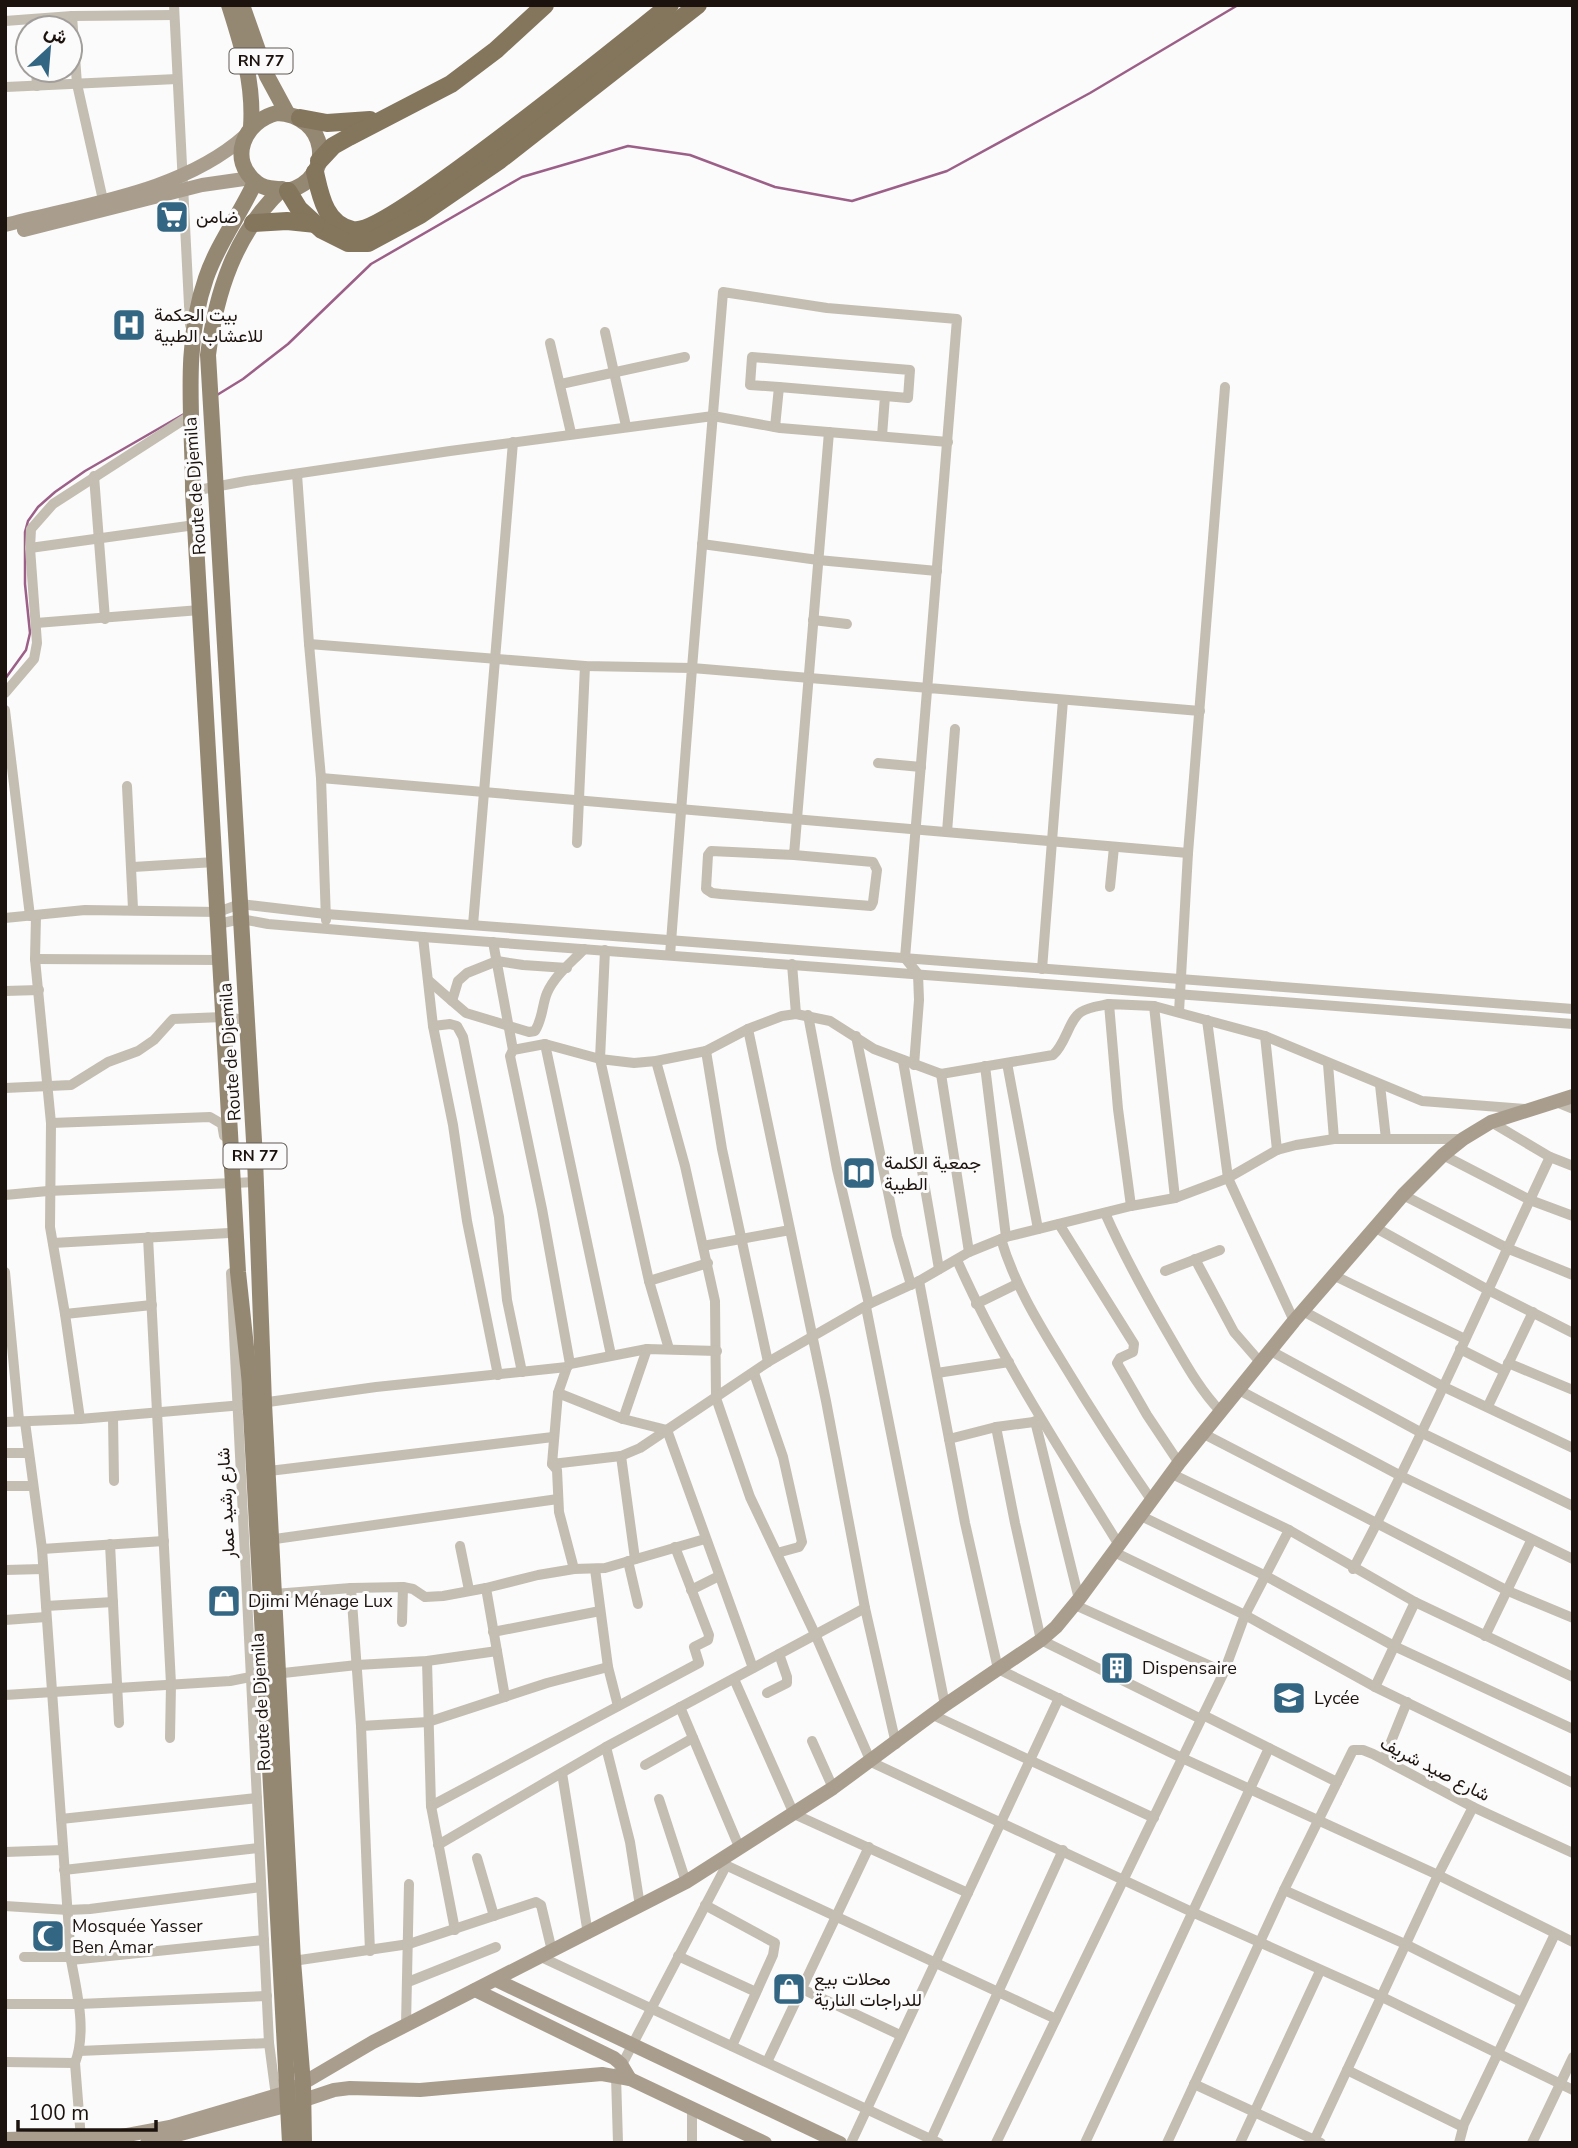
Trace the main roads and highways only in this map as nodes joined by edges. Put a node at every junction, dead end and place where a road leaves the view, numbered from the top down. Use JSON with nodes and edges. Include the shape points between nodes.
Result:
{"nodes":[{"id":1,"x":229,"y":5,"type":"edge"},
{"id":2,"x":242,"y":5,"type":"edge"},
{"id":3,"x":545,"y":5,"type":"edge"},
{"id":4,"x":670,"y":5,"type":"edge"},
{"id":5,"x":698,"y":5,"type":"edge"},
{"id":6,"x":294,"y":116,"type":"junction"},
{"id":7,"x":384,"y":117,"type":"junction"},
{"id":8,"x":248,"y":132,"type":"junction"},
{"id":9,"x":317,"y":166,"type":"junction"},
{"id":10,"x":253,"y":180,"type":"junction"},
{"id":11,"x":285,"y":190,"type":"junction"},
{"id":12,"x":253,"y":223,"type":"junction"},
{"id":13,"x":316,"y":224,"type":"junction"},
{"id":14,"x":250,"y":1405,"type":"junction"},
{"id":15,"x":264,"y":1540,"type":"junction"},
{"id":16,"x":265,"y":1675,"type":"junction"},
{"id":17,"x":292,"y":2095,"type":"junction"},
{"id":18,"x":290,"y":2143,"type":"edge"},
{"id":19,"x":304,"y":2143,"type":"edge"}],
"edges":[{"from":1,"to":8,"type":"main road","via":[[248,65]]},
{"from":2,"to":6,"type":"main road","number":"RN 77","via":[[267,76]]},
{"from":3,"to":7,"type":"highway","via":[[471,69]]},
{"from":4,"to":9,"type":"highway","via":[[458,169],[370,227],[354,231],[332,218],[320,197]]},
{"from":5,"to":13,"type":"highway","via":[[500,160],[420,215],[368,243],[348,243]]},
{"from":6,"to":7,"type":"highway","via":[[327,123]]},
{"from":6,"to":8,"type":"main road","via":[[267,115]]},
{"from":6,"to":9,"type":"main road","via":[[317,136]]},
{"from":7,"to":9,"type":"highway","via":[[333,146]]},
{"from":8,"to":10,"type":"main road","via":[[242,158]]},
{"from":9,"to":11,"type":"main road","via":[[304,184]]},
{"from":10,"to":11,"type":"main road","via":[[270,190]]},
{"from":10,"to":14,"type":"main road","via":[[207,276],[191,347],[193,491],[230,1184]]},
{"from":11,"to":12,"type":"main road","name":"Route de Djemila","number":"RN 77"},
{"from":11,"to":13,"type":"highway"},
{"from":12,"to":13,"type":"highway","via":[[287,220]]},
{"from":12,"to":14,"type":"main road","name":"Route de Djemila","number":"RN 77","via":[[228,269],[212,320],[208,355],[256,1182]]},
{"from":14,"to":15,"type":"main road"},
{"from":14,"to":15,"type":"main road","name":"Route de Djemila","number":"RN 77","via":[[269,1471]]},
{"from":15,"to":16,"type":"main road"},
{"from":15,"to":16,"type":"main road","name":"Route de Djemila","number":"RN 77","via":[[274,1594]]},
{"from":16,"to":17,"type":"main road"},
{"from":16,"to":17,"type":"main road","name":"Route de Djemila","number":"RN 77","via":[[293,1961]]},
{"from":17,"to":18,"type":"main road"},
{"from":17,"to":19,"type":"main road","name":"Route de Djemila","number":"RN 77"}]}
